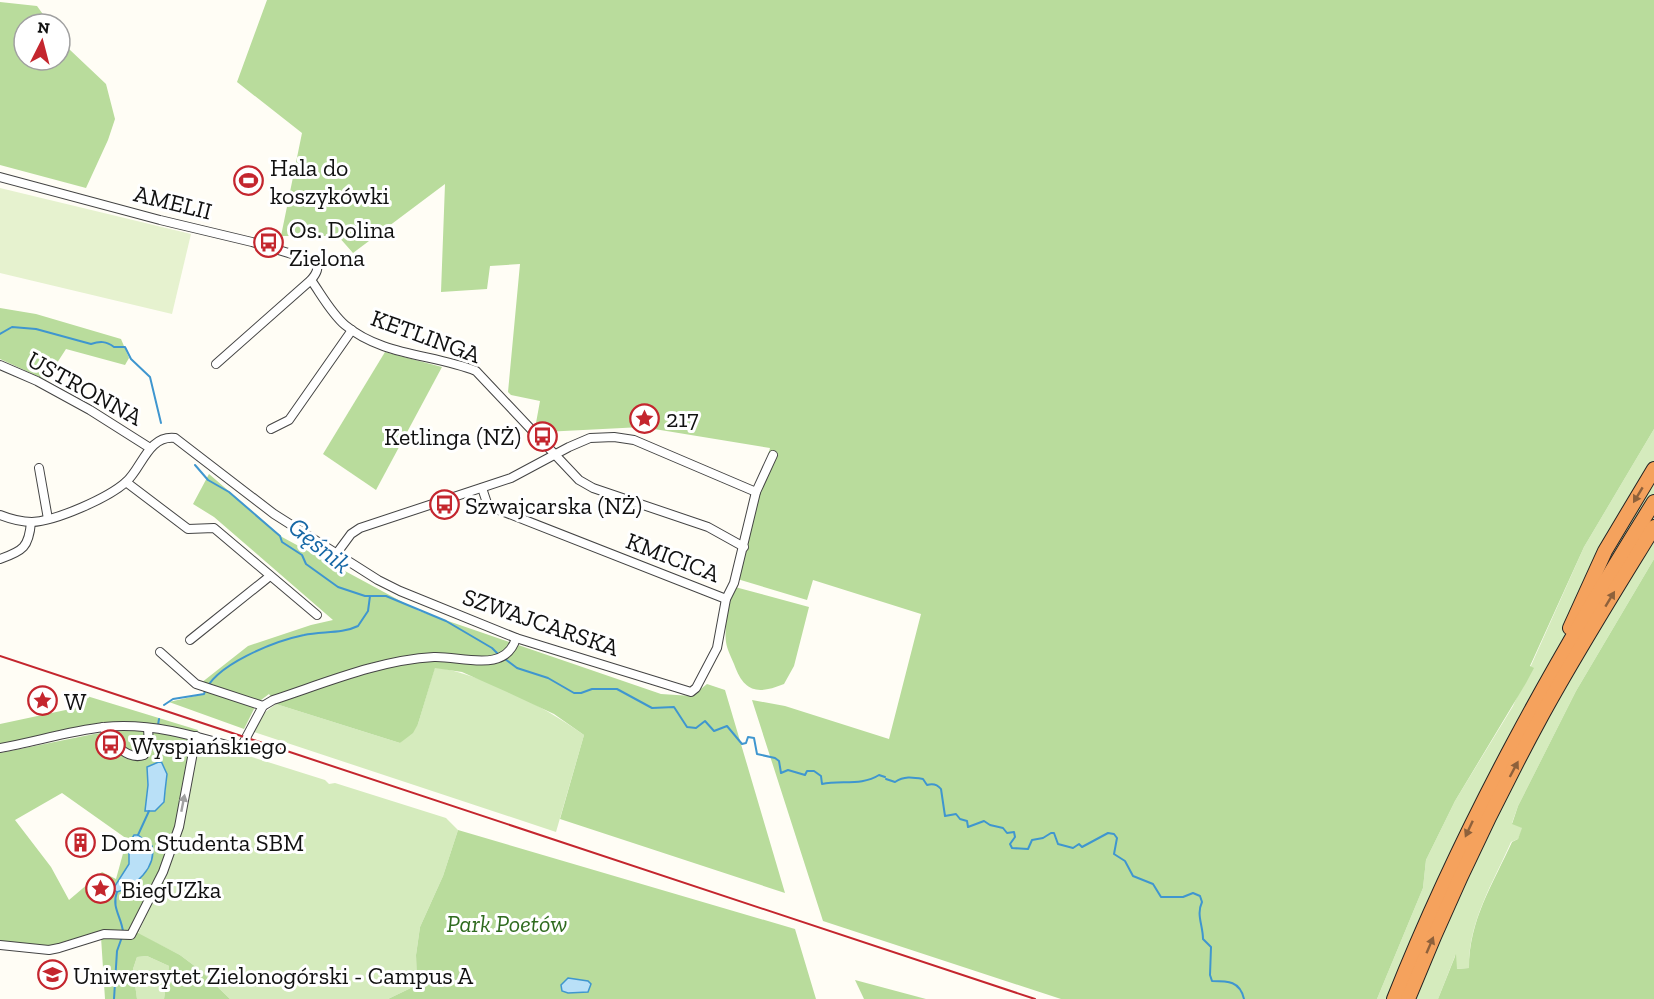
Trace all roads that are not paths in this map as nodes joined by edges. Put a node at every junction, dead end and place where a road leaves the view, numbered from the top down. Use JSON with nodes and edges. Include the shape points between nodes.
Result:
{"nodes":[{"id":1,"x":0,"y":177,"type":"edge"},
{"id":2,"x":311,"y":280,"type":"junction"},
{"id":3,"x":352,"y":330,"type":"junction"},
{"id":4,"x":216,"y":364,"type":"dead end"},
{"id":5,"x":0,"y":365,"type":"edge"},
{"id":6,"x":272,"y":429,"type":"dead end"},
{"id":7,"x":150,"y":448,"type":"junction"},
{"id":8,"x":554,"y":455,"type":"junction"},
{"id":9,"x":773,"y":455,"type":"dead end"},
{"id":10,"x":39,"y":468,"type":"dead end"},
{"id":11,"x":1654,"y":469,"type":"edge"},
{"id":12,"x":126,"y":482,"type":"junction"},
{"id":13,"x":482,"y":488,"type":"junction"},
{"id":14,"x":756,"y":492,"type":"junction"},
{"id":15,"x":1654,"y":502,"type":"edge"},
{"id":16,"x":0,"y":516,"type":"edge"},
{"id":17,"x":48,"y":519,"type":"junction"},
{"id":18,"x":31,"y":522,"type":"junction"},
{"id":19,"x":1654,"y":527,"type":"edge"},
{"id":20,"x":744,"y":547,"type":"junction"},
{"id":21,"x":337,"y":553,"type":"junction"},
{"id":22,"x":0,"y":559,"type":"edge"},
{"id":23,"x":270,"y":576,"type":"junction"},
{"id":24,"x":726,"y":599,"type":"junction"},
{"id":25,"x":317,"y":615,"type":"dead end"},
{"id":26,"x":516,"y":638,"type":"junction"},
{"id":27,"x":190,"y":640,"type":"dead end"},
{"id":28,"x":160,"y":652,"type":"dead end"},
{"id":29,"x":1555,"y":666,"type":"junction"},
{"id":30,"x":263,"y":706,"type":"junction"},
{"id":31,"x":103,"y":727,"type":"junction"},
{"id":32,"x":148,"y":728,"type":"junction"},
{"id":33,"x":196,"y":736,"type":"junction"},
{"id":34,"x":0,"y":748,"type":"edge"},
{"id":35,"x":0,"y":945,"type":"edge"},
{"id":36,"x":1394,"y":999,"type":"edge"},
{"id":37,"x":1408,"y":999,"type":"edge"}],
"edges":[{"from":1,"to":2,"type":"street","name":"AMELII","via":[[306,257],[318,264]]},
{"from":2,"to":3,"type":"street","name":"KETLINGA","via":[[338,318]]},
{"from":2,"to":4,"type":"street"},
{"from":3,"to":6,"type":"street","via":[[289,420]]},
{"from":3,"to":8,"type":"street","name":"KETLINGA","via":[[387,347],[476,371]]},
{"from":5,"to":7,"type":"street","name":"USTRONNA","via":[[90,410]]},
{"from":7,"to":12,"type":"street"},
{"from":7,"to":21,"type":"street","name":"SZWAJCARSKA","via":[[164,439],[182,442],[274,514]]},
{"from":8,"to":13,"type":"street"},
{"from":8,"to":14,"type":"street","via":[[590,438],[634,440]]},
{"from":8,"to":20,"type":"street","name":"KETLINGA","via":[[592,488],[708,527]]},
{"from":9,"to":14,"type":"street","name":"SZWAJCARSKA"},
{"from":10,"to":17,"type":"street"},
{"from":11,"to":29,"type":"highway","one_way":true,"via":[[1605,551]]},
{"from":12,"to":17,"type":"street"},
{"from":12,"to":23,"type":"street","via":[[188,529],[214,528]]},
{"from":13,"to":21,"type":"street","via":[[360,528]]},
{"from":13,"to":24,"type":"street","name":"KMICICA","via":[[494,508]]},
{"from":14,"to":20,"type":"street","name":"SZWAJCARSKA"},
{"from":15,"to":29,"type":"highway"},
{"from":16,"to":18,"type":"street"},
{"from":17,"to":18,"type":"street"},
{"from":18,"to":22,"type":"street","via":[[26,545]]},
{"from":37,"to":19,"type":"highway","one_way":true,"via":[[1448,904],[1542,714]]},
{"from":20,"to":24,"type":"street","name":"SZWAJCARSKA"},
{"from":21,"to":26,"type":"street","name":"SZWAJCARSKA","via":[[400,591]]},
{"from":23,"to":25,"type":"street"},
{"from":23,"to":27,"type":"street"},
{"from":24,"to":26,"type":"street","name":"SZWAJCARSKA","via":[[717,648],[691,692]]},
{"from":26,"to":30,"type":"street","via":[[508,654],[491,661],[410,659],[365,670]]},
{"from":28,"to":30,"type":"street","via":[[205,687]]},
{"from":29,"to":36,"type":"highway","one_way":true,"via":[[1481,804]]},
{"from":30,"to":33,"type":"street","via":[[240,749]]},
{"from":31,"to":32,"type":"street"},
{"from":31,"to":32,"type":"street","via":[[124,753],[137,756],[147,750]]},
{"from":31,"to":34,"type":"street"},
{"from":32,"to":33,"type":"street"},
{"from":35,"to":33,"type":"street","one_way":true,"via":[[49,950],[95,936],[130,935],[163,872],[178,826]]}]}
